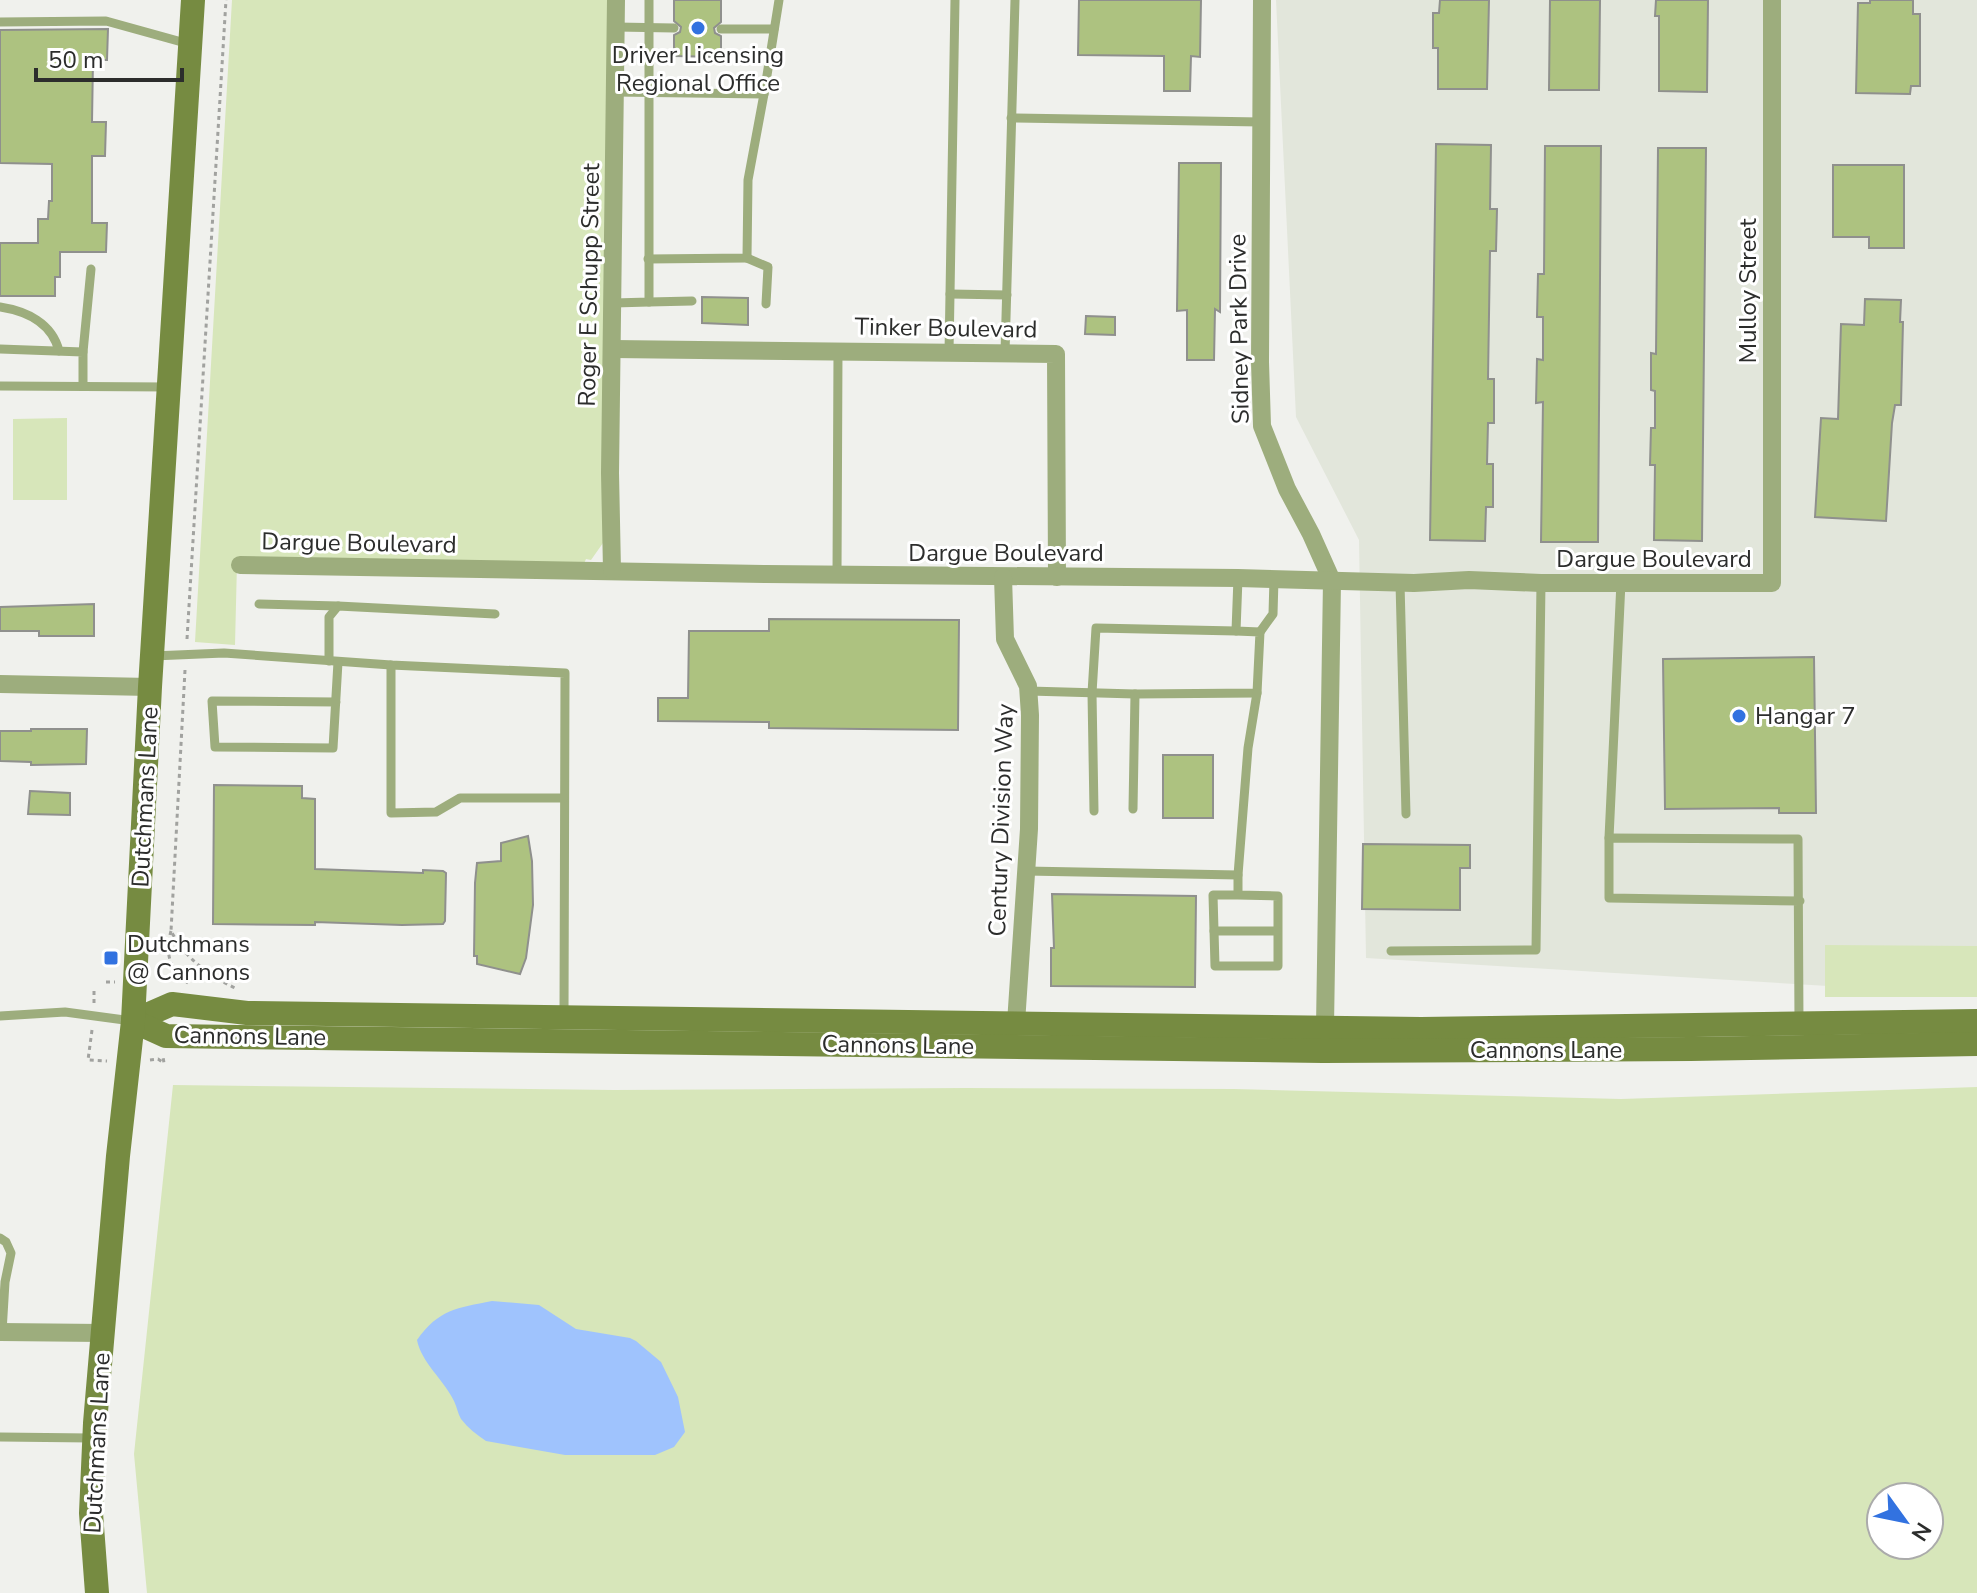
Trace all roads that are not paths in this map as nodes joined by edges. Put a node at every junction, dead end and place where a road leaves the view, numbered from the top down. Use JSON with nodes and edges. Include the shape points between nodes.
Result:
{"nodes":[{"id":1,"x":193,"y":0,"type":"edge"},
{"id":2,"x":616,"y":0,"type":"edge"},
{"id":3,"x":649,"y":0,"type":"edge"},
{"id":4,"x":779,"y":0,"type":"edge"},
{"id":5,"x":955,"y":0,"type":"edge"},
{"id":6,"x":1015,"y":0,"type":"edge"},
{"id":7,"x":1262,"y":0,"type":"edge"},
{"id":8,"x":1772,"y":0,"type":"edge"},
{"id":9,"x":0,"y":22,"type":"edge"},
{"id":10,"x":616,"y":27,"type":"junction"},
{"id":11,"x":648,"y":28,"type":"junction"},
{"id":12,"x":674,"y":28,"type":"dead end"},
{"id":13,"x":721,"y":29,"type":"dead end"},
{"id":14,"x":774,"y":29,"type":"junction"},
{"id":15,"x":191,"y":45,"type":"junction"},
{"id":16,"x":615,"y":92,"type":"junction"},
{"id":17,"x":649,"y":93,"type":"junction"},
{"id":18,"x":764,"y":94,"type":"junction"},
{"id":19,"x":1011,"y":118,"type":"junction"},
{"id":20,"x":1261,"y":122,"type":"junction"},
{"id":21,"x":747,"y":258,"type":"junction"},
{"id":22,"x":648,"y":259,"type":"junction"},
{"id":23,"x":91,"y":269,"type":"dead end"},
{"id":24,"x":950,"y":294,"type":"junction"},
{"id":25,"x":1007,"y":295,"type":"junction"},
{"id":26,"x":692,"y":301,"type":"dead end"},
{"id":27,"x":649,"y":302,"type":"junction"},
{"id":28,"x":614,"y":303,"type":"junction"},
{"id":29,"x":766,"y":304,"type":"dead end"},
{"id":30,"x":0,"y":307,"type":"edge"},
{"id":31,"x":0,"y":349,"type":"edge"},
{"id":32,"x":613,"y":349,"type":"junction"},
{"id":33,"x":59,"y":351,"type":"junction"},
{"id":34,"x":838,"y":351,"type":"junction"},
{"id":35,"x":83,"y":352,"type":"junction"},
{"id":36,"x":949,"y":353,"type":"junction"},
{"id":37,"x":1005,"y":353,"type":"junction"},
{"id":38,"x":0,"y":386,"type":"edge"},
{"id":39,"x":83,"y":386,"type":"junction"},
{"id":40,"x":170,"y":387,"type":"junction"},
{"id":41,"x":240,"y":565,"type":"dead end"},
{"id":42,"x":612,"y":570,"type":"junction"},
{"id":43,"x":837,"y":575,"type":"junction"},
{"id":44,"x":1003,"y":577,"type":"junction"},
{"id":45,"x":1057,"y":577,"type":"junction"},
{"id":46,"x":1238,"y":578,"type":"junction"},
{"id":47,"x":1274,"y":579,"type":"junction"},
{"id":48,"x":1332,"y":581,"type":"junction"},
{"id":49,"x":1621,"y":582,"type":"junction"},
{"id":50,"x":1400,"y":583,"type":"junction"},
{"id":51,"x":1541,"y":583,"type":"junction"},
{"id":52,"x":1772,"y":583,"type":"joint"},
{"id":53,"x":259,"y":604,"type":"dead end"},
{"id":54,"x":338,"y":606,"type":"junction"},
{"id":55,"x":495,"y":614,"type":"dead end"},
{"id":56,"x":1236,"y":631,"type":"junction"},
{"id":57,"x":1260,"y":632,"type":"junction"},
{"id":58,"x":153,"y":656,"type":"junction"},
{"id":59,"x":334,"y":661,"type":"junction"},
{"id":60,"x":391,"y":665,"type":"junction"},
{"id":61,"x":0,"y":684,"type":"edge"},
{"id":62,"x":150,"y":687,"type":"junction"},
{"id":63,"x":1029,"y":691,"type":"junction"},
{"id":64,"x":1092,"y":693,"type":"junction"},
{"id":65,"x":1257,"y":693,"type":"junction"},
{"id":66,"x":1135,"y":694,"type":"junction"},
{"id":67,"x":336,"y":702,"type":"junction"},
{"id":68,"x":563,"y":798,"type":"junction"},
{"id":69,"x":1133,"y":809,"type":"dead end"},
{"id":70,"x":1094,"y":811,"type":"dead end"},
{"id":71,"x":1406,"y":814,"type":"dead end"},
{"id":72,"x":1609,"y":838,"type":"junction"},
{"id":73,"x":1026,"y":871,"type":"junction"},
{"id":74,"x":1238,"y":875,"type":"junction"},
{"id":75,"x":1238,"y":895,"type":"junction"},
{"id":76,"x":1800,"y":901,"type":"junction"},
{"id":77,"x":1214,"y":931,"type":"junction"},
{"id":78,"x":1277,"y":931,"type":"junction"},
{"id":79,"x":1391,"y":951,"type":"dead end"},
{"id":80,"x":0,"y":1016,"type":"edge"},
{"id":81,"x":564,"y":1017,"type":"junction"},
{"id":82,"x":133,"y":1021,"type":"junction"},
{"id":83,"x":1977,"y":1021,"type":"edge"},
{"id":84,"x":1016,"y":1035,"type":"junction"},
{"id":85,"x":1799,"y":1036,"type":"junction"},
{"id":86,"x":1324,"y":1039,"type":"junction"},
{"id":87,"x":1977,"y":1044,"type":"edge"},
{"id":88,"x":0,"y":1238,"type":"edge"},
{"id":89,"x":1,"y":1332,"type":"edge"},
{"id":90,"x":102,"y":1333,"type":"junction"},
{"id":91,"x":0,"y":1437,"type":"edge"},
{"id":92,"x":94,"y":1438,"type":"junction"},
{"id":93,"x":97,"y":1593,"type":"edge"}],
"edges":[{"from":1,"to":15,"type":"main road","name":"Dutchmans Lane"},
{"from":2,"to":10,"type":"street","name":"Roger E Schupp Street"},
{"from":3,"to":11,"type":"lane"},
{"from":4,"to":14,"type":"lane"},
{"from":5,"to":24,"type":"lane"},
{"from":6,"to":19,"type":"lane"},
{"from":7,"to":20,"type":"street","name":"Sidney Park Drive"},
{"from":8,"to":52,"type":"street","name":"Mulloy Street"},
{"from":9,"to":15,"type":"lane","via":[[106,21]]},
{"from":10,"to":11,"type":"lane"},
{"from":10,"to":16,"type":"street","name":"Roger E Schupp Street"},
{"from":11,"to":12,"type":"lane"},
{"from":11,"to":17,"type":"lane"},
{"from":13,"to":14,"type":"lane"},
{"from":14,"to":18,"type":"lane"},
{"from":15,"to":40,"type":"main road","name":"Dutchmans Lane"},
{"from":16,"to":17,"type":"lane"},
{"from":16,"to":28,"type":"street","name":"Roger E Schupp Street"},
{"from":17,"to":18,"type":"lane"},
{"from":17,"to":22,"type":"lane"},
{"from":18,"to":21,"type":"lane","via":[[748,180]]},
{"from":19,"to":20,"type":"lane"},
{"from":19,"to":25,"type":"lane"},
{"from":20,"to":48,"type":"street","name":"Sidney Park Drive","via":[[1262,426]]},
{"from":21,"to":22,"type":"lane"},
{"from":21,"to":29,"type":"lane","via":[[768,267]]},
{"from":22,"to":27,"type":"lane"},
{"from":23,"to":35,"type":"lane"},
{"from":24,"to":25,"type":"lane"},
{"from":24,"to":36,"type":"lane"},
{"from":25,"to":37,"type":"lane"},
{"from":26,"to":27,"type":"lane"},
{"from":27,"to":28,"type":"lane"},
{"from":28,"to":32,"type":"street","name":"Roger E Schupp Street"},
{"from":30,"to":33,"type":"lane","via":[[47,327]]},
{"from":31,"to":33,"type":"lane"},
{"from":32,"to":34,"type":"street","name":"Tinker Boulevard"},
{"from":32,"to":42,"type":"street","name":"Roger E Schupp Street"},
{"from":33,"to":35,"type":"lane"},
{"from":34,"to":36,"type":"street","name":"Tinker Boulevard"},
{"from":34,"to":43,"type":"lane"},
{"from":35,"to":39,"type":"lane"},
{"from":36,"to":37,"type":"street","name":"Tinker Boulevard"},
{"from":37,"to":45,"type":"street","name":"Tinker Boulevard","via":[[1056,354]]},
{"from":38,"to":39,"type":"lane"},
{"from":39,"to":40,"type":"lane"},
{"from":40,"to":58,"type":"main road","name":"Dutchmans Lane"},
{"from":41,"to":42,"type":"street","name":"Dargue Boulevard"},
{"from":42,"to":43,"type":"street","name":"Dargue Boulevard"},
{"from":43,"to":44,"type":"street","name":"Dargue Boulevard"},
{"from":44,"to":45,"type":"street","name":"Dargue Boulevard"},
{"from":44,"to":63,"type":"street","name":"Century Division Way","via":[[1005,639]]},
{"from":45,"to":46,"type":"street","name":"Dargue Boulevard"},
{"from":46,"to":47,"type":"street","name":"Dargue Boulevard"},
{"from":46,"to":56,"type":"lane"},
{"from":47,"to":48,"type":"street","name":"Dargue Boulevard"},
{"from":47,"to":57,"type":"lane","via":[[1273,614]]},
{"from":48,"to":50,"type":"street","name":"Dargue Boulevard"},
{"from":48,"to":86,"type":"street","name":"Sidney Park Drive"},
{"from":49,"to":51,"type":"street","name":"Dargue Boulevard"},
{"from":49,"to":52,"type":"street","name":"Dargue Boulevard"},
{"from":49,"to":72,"type":"lane"},
{"from":50,"to":51,"type":"street","name":"Dargue Boulevard"},
{"from":50,"to":71,"type":"lane"},
{"from":51,"to":79,"type":"lane","via":[[1536,950]]},
{"from":53,"to":54,"type":"lane"},
{"from":54,"to":55,"type":"lane"},
{"from":54,"to":59,"type":"lane","via":[[329,617]]},
{"from":56,"to":57,"type":"lane"},
{"from":56,"to":64,"type":"lane","via":[[1096,628]]},
{"from":57,"to":65,"type":"lane"},
{"from":58,"to":59,"type":"lane","via":[[224,653]]},
{"from":58,"to":62,"type":"main road","name":"Dutchmans Lane"},
{"from":59,"to":60,"type":"lane"},
{"from":59,"to":67,"type":"lane"},
{"from":60,"to":68,"type":"lane","via":[[565,673]]},
{"from":60,"to":68,"type":"lane","via":[[391,813],[436,812],[460,798]]},
{"from":61,"to":62,"type":"street"},
{"from":62,"to":82,"type":"main road","name":"Dutchmans Lane"},
{"from":63,"to":64,"type":"lane"},
{"from":63,"to":73,"type":"street","name":"Century Division Way"},
{"from":64,"to":66,"type":"lane"},
{"from":64,"to":70,"type":"lane"},
{"from":65,"to":66,"type":"lane"},
{"from":65,"to":74,"type":"lane"},
{"from":66,"to":69,"type":"lane"},
{"from":67,"to":67,"type":"lane","via":[[333,748],[215,747],[212,701]]},
{"from":68,"to":81,"type":"lane"},
{"from":72,"to":76,"type":"lane","via":[[1609,898]]},
{"from":72,"to":76,"type":"lane","via":[[1798,839]]},
{"from":73,"to":74,"type":"lane"},
{"from":73,"to":84,"type":"street","name":"Century Division Way"},
{"from":74,"to":75,"type":"lane"},
{"from":75,"to":77,"type":"lane","via":[[1213,895]]},
{"from":75,"to":78,"type":"lane","via":[[1278,896]]},
{"from":76,"to":85,"type":"lane"},
{"from":77,"to":78,"type":"lane"},
{"from":77,"to":78,"type":"lane","via":[[1215,966],[1278,966]]},
{"from":80,"to":82,"type":"lane","via":[[39,1012]]},
{"from":81,"to":82,"type":"main road","name":"Cannons Lane","via":[[247,1013],[172,1004]]},
{"from":81,"to":84,"type":"main road","name":"Cannons Lane"},
{"from":82,"to":84,"type":"main road","name":"Cannons Lane","via":[[166,1036]]},
{"from":82,"to":90,"type":"main road","name":"Dutchmans Lane"},
{"from":83,"to":85,"type":"main road","name":"Cannons Lane"},
{"from":84,"to":86,"type":"main road","name":"Cannons Lane"},
{"from":85,"to":86,"type":"main road","name":"Cannons Lane","via":[[1421,1029]]},
{"from":85,"to":87,"type":"main road","name":"Cannons Lane"},
{"from":88,"to":89,"type":"lane","via":[[11,1253]]},
{"from":89,"to":90,"type":"street"},
{"from":90,"to":92,"type":"main road","name":"Dutchmans Lane"},
{"from":91,"to":92,"type":"lane"},
{"from":92,"to":93,"type":"main road","name":"Dutchmans Lane","via":[[91,1513]]}]}
